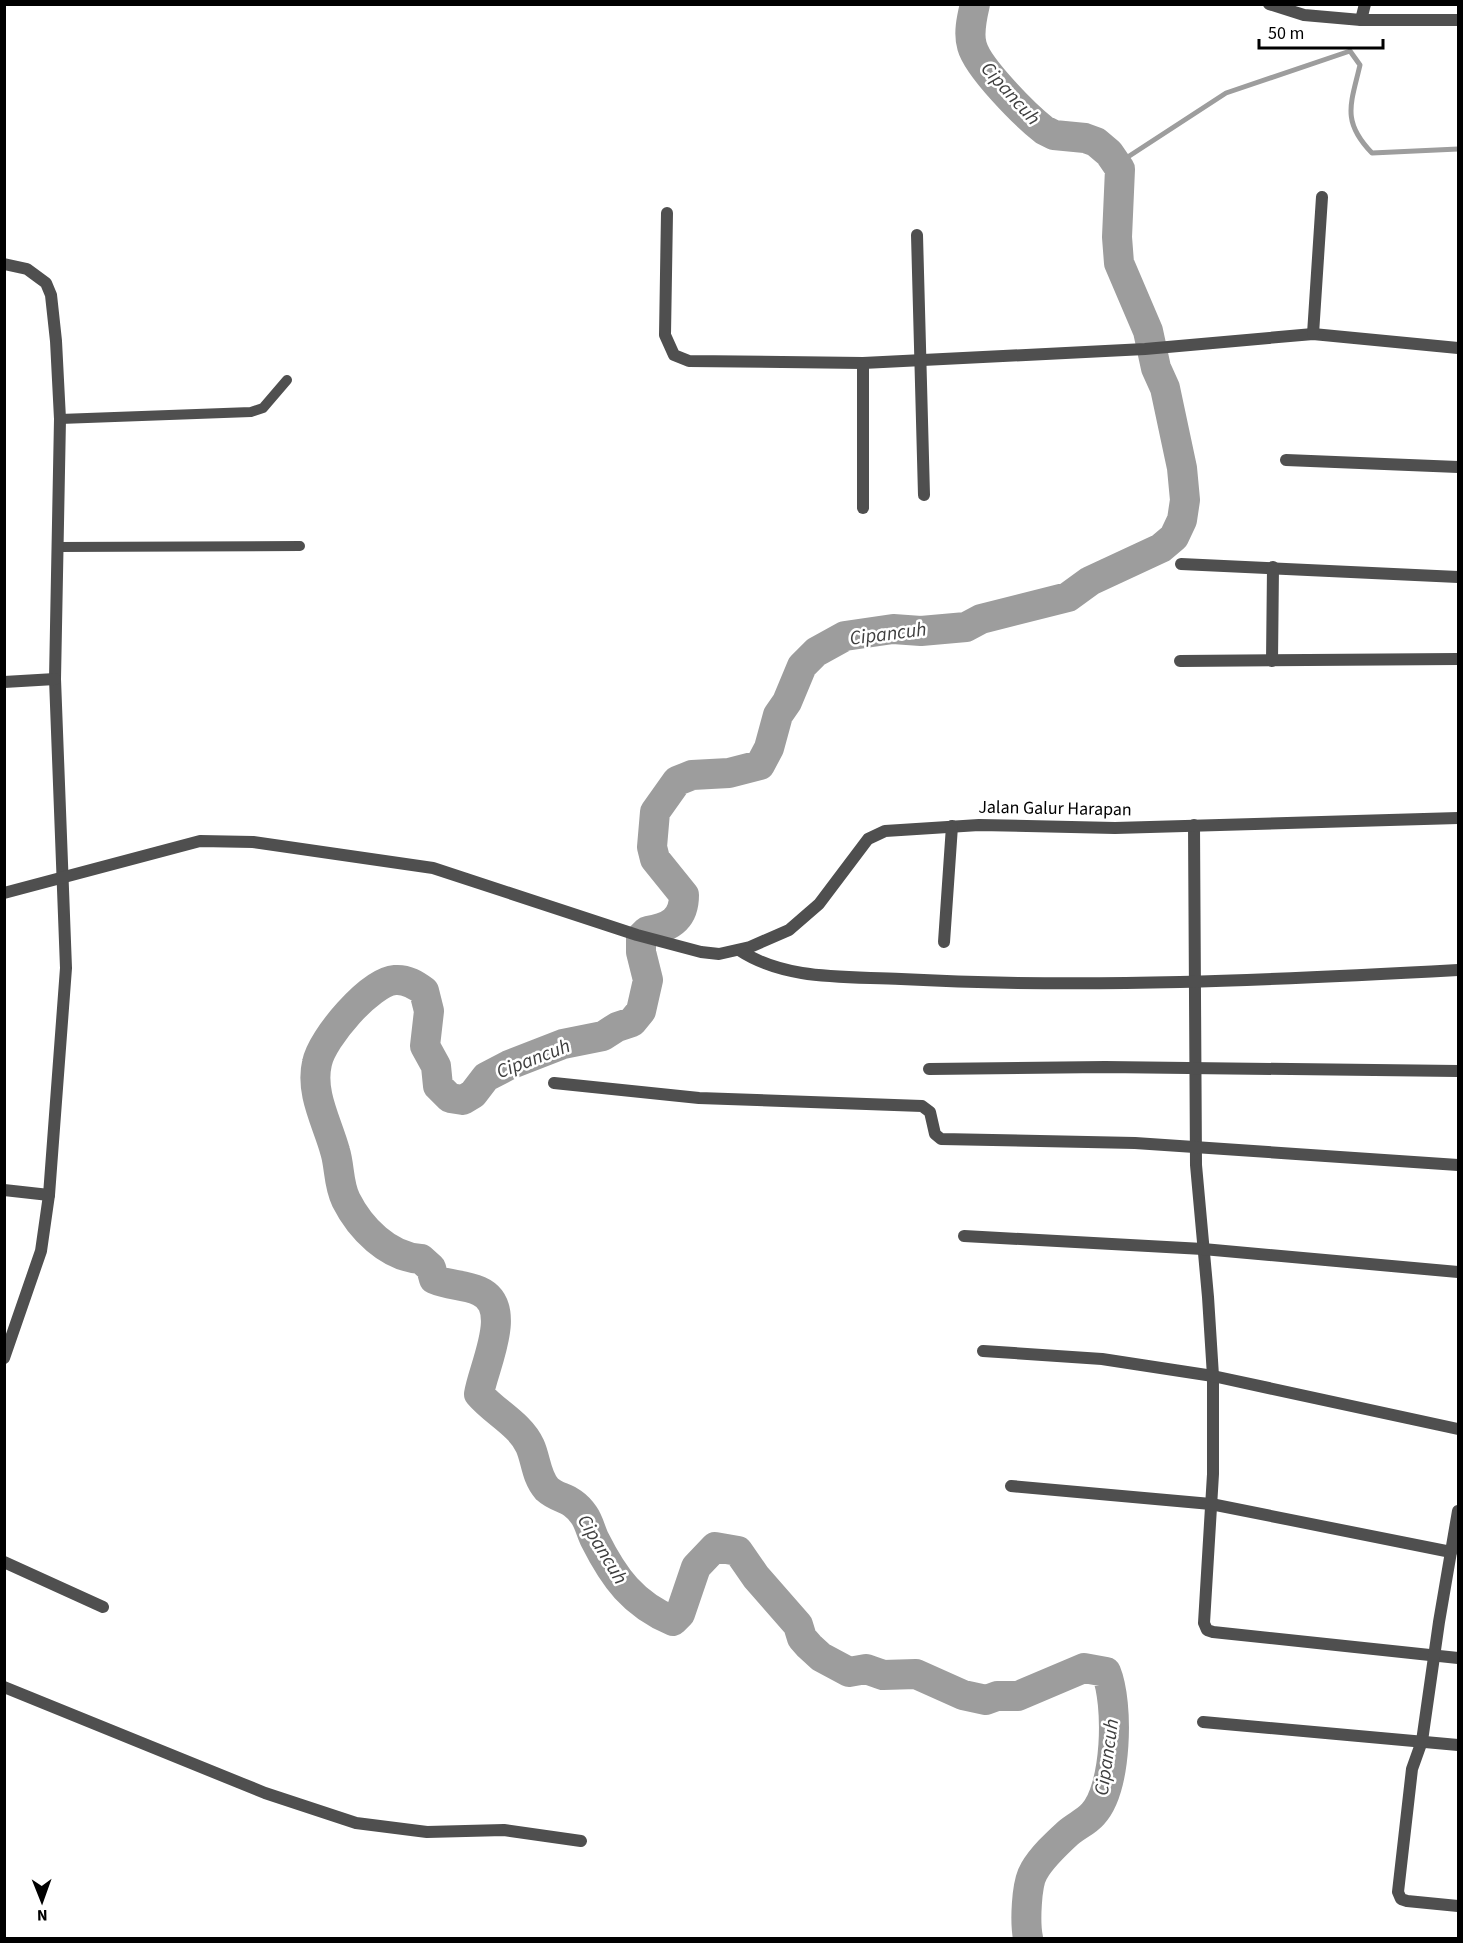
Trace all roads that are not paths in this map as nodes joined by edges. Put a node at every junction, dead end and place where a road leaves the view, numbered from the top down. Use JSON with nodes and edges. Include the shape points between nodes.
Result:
{"nodes":[{"id":1,"x":1269,"y":4,"type":"edge"},
{"id":2,"x":1365,"y":4,"type":"edge"},
{"id":3,"x":1361,"y":20,"type":"junction"},
{"id":4,"x":1458,"y":20,"type":"edge"},
{"id":5,"x":1322,"y":197,"type":"dead end"},
{"id":6,"x":667,"y":213,"type":"dead end"},
{"id":7,"x":917,"y":235,"type":"dead end"},
{"id":8,"x":4,"y":264,"type":"edge"},
{"id":9,"x":1313,"y":334,"type":"junction"},
{"id":10,"x":1458,"y":348,"type":"edge"},
{"id":11,"x":919,"y":360,"type":"junction"},
{"id":12,"x":863,"y":363,"type":"junction"},
{"id":13,"x":286,"y":380,"type":"dead end"},
{"id":14,"x":60,"y":418,"type":"junction"},
{"id":15,"x":1286,"y":460,"type":"dead end"},
{"id":16,"x":1458,"y":466,"type":"edge"},
{"id":17,"x":924,"y":495,"type":"dead end"},
{"id":18,"x":863,"y":508,"type":"dead end"},
{"id":19,"x":300,"y":546,"type":"dead end"},
{"id":20,"x":57,"y":547,"type":"junction"},
{"id":21,"x":1181,"y":564,"type":"dead end"},
{"id":22,"x":1273,"y":567,"type":"junction"},
{"id":23,"x":1458,"y":577,"type":"edge"},
{"id":24,"x":1458,"y":659,"type":"edge"},
{"id":25,"x":1180,"y":661,"type":"dead end"},
{"id":26,"x":1272,"y":661,"type":"junction"},
{"id":27,"x":55,"y":679,"type":"junction"},
{"id":28,"x":4,"y":682,"type":"edge"},
{"id":29,"x":1458,"y":818,"type":"edge"},
{"id":30,"x":1194,"y":825,"type":"junction"},
{"id":31,"x":952,"y":826,"type":"junction"},
{"id":32,"x":61,"y":879,"type":"junction"},
{"id":33,"x":4,"y":893,"type":"edge"},
{"id":34,"x":944,"y":942,"type":"dead end"},
{"id":35,"x":739,"y":950,"type":"junction"},
{"id":36,"x":1458,"y":970,"type":"edge"},
{"id":37,"x":1193,"y":981,"type":"junction"},
{"id":38,"x":1195,"y":1068,"type":"junction"},
{"id":39,"x":929,"y":1069,"type":"dead end"},
{"id":40,"x":1458,"y":1071,"type":"edge"},
{"id":41,"x":554,"y":1083,"type":"dead end"},
{"id":42,"x":1196,"y":1147,"type":"junction"},
{"id":43,"x":1458,"y":1165,"type":"edge"},
{"id":44,"x":4,"y":1190,"type":"edge"},
{"id":45,"x":49,"y":1195,"type":"junction"},
{"id":46,"x":964,"y":1236,"type":"dead end"},
{"id":47,"x":1203,"y":1249,"type":"junction"},
{"id":48,"x":1458,"y":1272,"type":"edge"},
{"id":49,"x":982,"y":1351,"type":"dead end"},
{"id":50,"x":4,"y":1358,"type":"edge"},
{"id":51,"x":1213,"y":1376,"type":"junction"},
{"id":52,"x":1458,"y":1429,"type":"edge"},
{"id":53,"x":1011,"y":1486,"type":"dead end"},
{"id":54,"x":1212,"y":1504,"type":"junction"},
{"id":55,"x":1458,"y":1510,"type":"edge"},
{"id":56,"x":1451,"y":1552,"type":"junction"},
{"id":57,"x":4,"y":1562,"type":"edge"},
{"id":58,"x":103,"y":1607,"type":"dead end"},
{"id":59,"x":1434,"y":1656,"type":"junction"},
{"id":60,"x":1458,"y":1658,"type":"edge"},
{"id":61,"x":4,"y":1687,"type":"edge"},
{"id":62,"x":1203,"y":1722,"type":"dead end"},
{"id":63,"x":1422,"y":1741,"type":"junction"},
{"id":64,"x":1458,"y":1745,"type":"edge"},
{"id":65,"x":581,"y":1841,"type":"dead end"},
{"id":66,"x":1458,"y":1906,"type":"edge"}],
"edges":[{"from":1,"to":3,"type":"street","via":[[1304,15]]},
{"from":2,"to":3,"type":"street"},
{"from":3,"to":4,"type":"street"},
{"from":5,"to":9,"type":"street"},
{"from":6,"to":12,"type":"street","via":[[665,335],[674,355],[689,361]]},
{"from":7,"to":11,"type":"street"},
{"from":8,"to":14,"type":"street","via":[[38,274],[51,295]]},
{"from":9,"to":10,"type":"street"},
{"from":9,"to":11,"type":"street","via":[[1145,349]]},
{"from":11,"to":12,"type":"street"},
{"from":11,"to":17,"type":"street"},
{"from":12,"to":18,"type":"street"},
{"from":13,"to":14,"type":"lane","via":[[263,408],[251,412]]},
{"from":14,"to":20,"type":"street"},
{"from":15,"to":16,"type":"street"},
{"from":19,"to":20,"type":"lane"},
{"from":20,"to":27,"type":"street"},
{"from":21,"to":22,"type":"street"},
{"from":22,"to":23,"type":"street"},
{"from":22,"to":26,"type":"street"},
{"from":24,"to":26,"type":"street"},
{"from":25,"to":26,"type":"street"},
{"from":27,"to":28,"type":"street"},
{"from":27,"to":32,"type":"street"},
{"from":29,"to":30,"type":"street","name":"Jalan Galur Harapan"},
{"from":30,"to":31,"type":"street","name":"Jalan Galur Harapan"},
{"from":30,"to":37,"type":"street"},
{"from":31,"to":34,"type":"street"},
{"from":31,"to":35,"type":"street","name":"Jalan Galur Harapan","via":[[875,834],[804,918],[772,939]]},
{"from":32,"to":33,"type":"street","name":"Jalan Galur Harapan"},
{"from":32,"to":35,"type":"street","name":"Jalan Galur Harapan","via":[[200,841],[253,842],[433,868],[637,935],[701,952]]},
{"from":32,"to":45,"type":"street","via":[[66,968]]},
{"from":35,"to":37,"type":"street","via":[[756,961],[796,973],[986,983]]},
{"from":36,"to":37,"type":"street"},
{"from":37,"to":38,"type":"street"},
{"from":38,"to":39,"type":"street"},
{"from":38,"to":40,"type":"street"},
{"from":38,"to":42,"type":"street"},
{"from":41,"to":42,"type":"street","via":[[699,1098],[922,1106],[930,1112],[935,1134],[941,1139]]},
{"from":42,"to":43,"type":"street"},
{"from":42,"to":47,"type":"street"},
{"from":44,"to":45,"type":"street"},
{"from":45,"to":50,"type":"street","via":[[38,1264]]},
{"from":46,"to":47,"type":"street"},
{"from":47,"to":48,"type":"street"},
{"from":47,"to":51,"type":"street"},
{"from":49,"to":51,"type":"street","via":[[1102,1359]]},
{"from":51,"to":52,"type":"street"},
{"from":51,"to":54,"type":"street"},
{"from":53,"to":54,"type":"street"},
{"from":54,"to":56,"type":"street"},
{"from":54,"to":59,"type":"street","via":[[1204,1623],[1207,1630]]},
{"from":55,"to":56,"type":"street"},
{"from":56,"to":59,"type":"street"},
{"from":57,"to":58,"type":"street"},
{"from":59,"to":60,"type":"street"},
{"from":59,"to":63,"type":"street"},
{"from":61,"to":65,"type":"street","via":[[265,1794],[356,1824],[428,1832],[504,1830]]},
{"from":62,"to":63,"type":"street"},
{"from":63,"to":64,"type":"street"},
{"from":63,"to":66,"type":"street","via":[[1412,1769],[1398,1892],[1407,1901]]}]}
